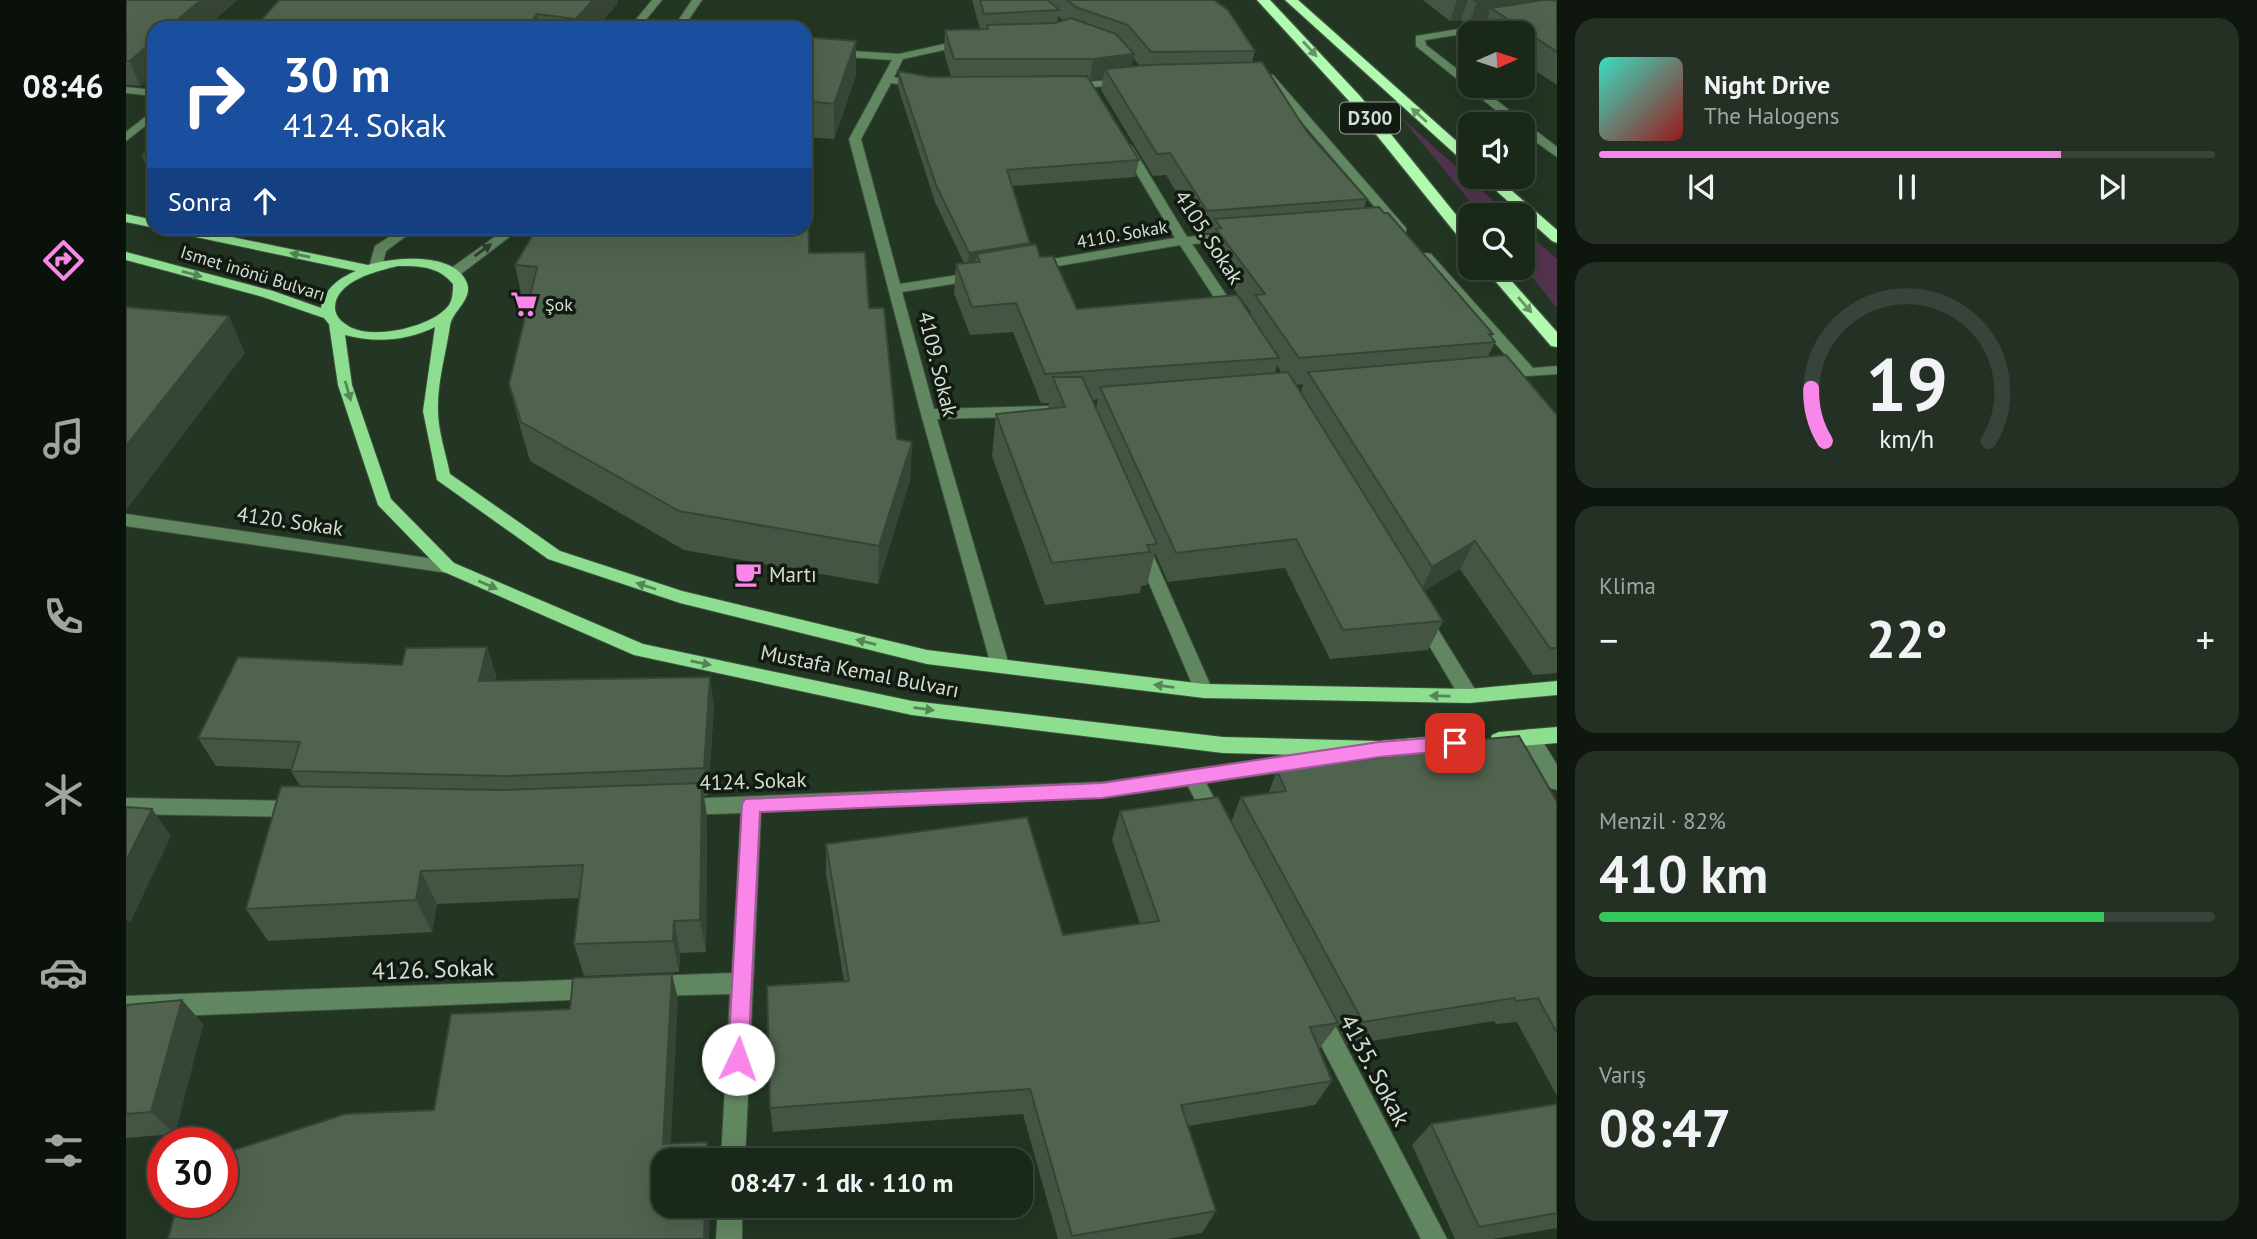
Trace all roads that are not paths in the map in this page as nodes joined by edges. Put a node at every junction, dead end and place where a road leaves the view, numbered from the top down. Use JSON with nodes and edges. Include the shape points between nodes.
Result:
{"nodes":[{"id":1,"x":657,"y":0,"type":"edge"},
{"id":2,"x":697,"y":0,"type":"edge"},
{"id":3,"x":1263,"y":0,"type":"edge"},
{"id":4,"x":1291,"y":0,"type":"edge"},
{"id":5,"x":640,"y":21,"type":"edge"},
{"id":6,"x":683,"y":21,"type":"edge"},
{"id":7,"x":1458,"y":32,"type":"edge"},
{"id":8,"x":973,"y":41,"type":"edge"},
{"id":9,"x":812,"y":51,"type":"edge"},
{"id":10,"x":899,"y":57,"type":"junction"},
{"id":11,"x":1458,"y":75,"type":"edge"},
{"id":12,"x":1262,"y":77,"type":"edge"},
{"id":13,"x":888,"y":79,"type":"junction"},
{"id":14,"x":1143,"y":80,"type":"edge"},
{"id":15,"x":1063,"y":86,"type":"edge"},
{"id":16,"x":930,"y":87,"type":"edge"},
{"id":17,"x":126,"y":90,"type":"edge"},
{"id":18,"x":147,"y":92,"type":"edge"},
{"id":19,"x":1487,"y":98,"type":"edge"},
{"id":20,"x":1505,"y":112,"type":"edge"},
{"id":21,"x":147,"y":120,"type":"edge"},
{"id":22,"x":1118,"y":133,"type":"edge"},
{"id":23,"x":1535,"y":136,"type":"edge"},
{"id":24,"x":126,"y":138,"type":"edge"},
{"id":25,"x":1458,"y":149,"type":"edge"},
{"id":26,"x":1557,"y":153,"type":"edge"},
{"id":27,"x":1502,"y":189,"type":"edge"},
{"id":28,"x":126,"y":218,"type":"edge"},
{"id":29,"x":147,"y":222,"type":"edge"},
{"id":30,"x":1458,"y":227,"type":"edge"},
{"id":31,"x":207,"y":235,"type":"edge"},
{"id":32,"x":401,"y":235,"type":"edge"},
{"id":33,"x":505,"y":235,"type":"edge"},
{"id":34,"x":1250,"y":236,"type":"edge"},
{"id":35,"x":1557,"y":238,"type":"edge"},
{"id":36,"x":1183,"y":241,"type":"junction"},
{"id":37,"x":126,"y":256,"type":"edge"},
{"id":38,"x":371,"y":268,"type":"junction"},
{"id":39,"x":1019,"y":269,"type":"edge"},
{"id":40,"x":992,"y":273,"type":"edge"},
{"id":41,"x":452,"y":274,"type":"junction"},
{"id":42,"x":1503,"y":280,"type":"edge"},
{"id":43,"x":897,"y":289,"type":"junction"},
{"id":44,"x":444,"y":317,"type":"junction"},
{"id":45,"x":333,"y":320,"type":"junction"},
{"id":46,"x":1240,"y":328,"type":"edge"},
{"id":47,"x":1557,"y":342,"type":"edge"},
{"id":48,"x":1557,"y":370,"type":"edge"},
{"id":49,"x":1530,"y":373,"type":"junction"},
{"id":50,"x":1502,"y":375,"type":"edge"},
{"id":51,"x":1070,"y":410,"type":"edge"},
{"id":52,"x":928,"y":414,"type":"junction"},
{"id":53,"x":126,"y":520,"type":"edge"},
{"id":54,"x":1138,"y":538,"type":"edge"},
{"id":55,"x":448,"y":567,"type":"junction"},
{"id":56,"x":1412,"y":603,"type":"edge"},
{"id":57,"x":1000,"y":665,"type":"junction"},
{"id":58,"x":1557,"y":688,"type":"edge"},
{"id":59,"x":1204,"y":691,"type":"junction"},
{"id":60,"x":1469,"y":696,"type":"junction"},
{"id":61,"x":1557,"y":735,"type":"edge"},
{"id":62,"x":1530,"y":737,"type":"junction"},
{"id":63,"x":1379,"y":750,"type":"junction"},
{"id":64,"x":1193,"y":777,"type":"junction"},
{"id":65,"x":1557,"y":782,"type":"edge"},
{"id":66,"x":751,"y":804,"type":"junction"},
{"id":67,"x":126,"y":806,"type":"edge"},
{"id":68,"x":668,"y":808,"type":"edge"},
{"id":69,"x":321,"y":810,"type":"edge"},
{"id":70,"x":1225,"y":838,"type":"edge"},
{"id":71,"x":742,"y":983,"type":"junction"},
{"id":72,"x":1307,"y":996,"type":"edge"},
{"id":73,"x":126,"y":1007,"type":"edge"},
{"id":74,"x":734,"y":1148,"type":"edge"},
{"id":75,"x":730,"y":1218,"type":"edge"},
{"id":76,"x":729,"y":1239,"type":"edge"},
{"id":77,"x":1434,"y":1239,"type":"edge"}],
"edges":[{"from":1,"to":5,"type":"street"},
{"from":2,"to":6,"type":"street"},
{"from":3,"to":30,"type":"highway","number":"D300","one_way":true,"via":[[1355,99]]},
{"from":25,"to":4,"type":"highway","number":"D300","one_way":true},
{"from":7,"to":11,"type":"street","via":[[1420,38],[1422,46]]},
{"from":8,"to":10,"type":"street"},
{"from":9,"to":10,"type":"street"},
{"from":10,"to":13,"type":"street","name":"4109. Sokak"},
{"from":12,"to":49,"type":"street","via":[[1390,225]]},
{"from":13,"to":16,"type":"street"},
{"from":13,"to":43,"type":"street","name":"4109. Sokak","via":[[855,139]]},
{"from":14,"to":15,"type":"street","via":[[1093,92]]},
{"from":17,"to":18,"type":"street"},
{"from":19,"to":20,"type":"street"},
{"from":21,"to":24,"type":"street"},
{"from":22,"to":36,"type":"street","name":"4105. Sokak"},
{"from":23,"to":26,"type":"street"},
{"from":27,"to":35,"type":"highway"},
{"from":28,"to":29,"type":"main road"},
{"from":38,"to":31,"type":"main road","name":"Ismet inönü Bulvarı","one_way":true},
{"from":32,"to":38,"type":"street","via":[[380,249]]},
{"from":41,"to":33,"type":"street","one_way":true},
{"from":34,"to":36,"type":"street","name":"4110. Sokak"},
{"from":36,"to":39,"type":"street","name":"4110. Sokak"},
{"from":36,"to":46,"type":"street","name":"4105. Sokak"},
{"from":37,"to":45,"type":"main road","name":"Ismet inönü Bulvarı","one_way":true,"via":[[268,294]]},
{"from":38,"to":41,"type":"main road","via":[[420,262]]},
{"from":38,"to":45,"type":"main road","via":[[331,295],[328,305]]},
{"from":40,"to":43,"type":"street"},
{"from":41,"to":44,"type":"main road","via":[[460,283],[460,294]]},
{"from":42,"to":47,"type":"highway","one_way":true},
{"from":43,"to":52,"type":"street","name":"4109. Sokak"},
{"from":44,"to":45,"type":"main road","name":"Ismet inönü Bulvarı","via":[[408,333],[387,336],[358,334]]},
{"from":57,"to":44,"type":"main road","name":"Mustafa Kemal Bulvarı","one_way":true,"via":[[927,657],[680,597],[554,555],[443,476],[430,411]]},
{"from":45,"to":55,"type":"main road","name":"Mustafa Kemal Bulvarı","one_way":true,"via":[[345,385],[384,501]]},
{"from":48,"to":49,"type":"street"},
{"from":49,"to":50,"type":"street"},
{"from":51,"to":52,"type":"street"},
{"from":52,"to":57,"type":"street","name":"4109. Sokak"},
{"from":53,"to":55,"type":"street","name":"4120. Sokak"},
{"from":54,"to":59,"type":"street"},
{"from":55,"to":63,"type":"main road","name":"Mustafa Kemal Bulvarı","one_way":true,"via":[[640,650],[912,708],[1223,745]]},
{"from":56,"to":60,"type":"street"},
{"from":59,"to":57,"type":"main road","name":"Mustafa Kemal Bulvarı","one_way":true},
{"from":58,"to":60,"type":"main road","name":"Mustafa Kemal Bulvarı"},
{"from":60,"to":59,"type":"main road","name":"Mustafa Kemal Bulvarı","one_way":true},
{"from":61,"to":62,"type":"main road","name":"Mustafa Kemal Bulvarı"},
{"from":62,"to":63,"type":"main road","name":"Mustafa Kemal Bulvarı"},
{"from":62,"to":65,"type":"street"},
{"from":63,"to":64,"type":"street","name":"4124. Sokak"},
{"from":64,"to":66,"type":"street","name":"4124. Sokak","via":[[1102,790]]},
{"from":64,"to":70,"type":"street"},
{"from":66,"to":68,"type":"street","name":"4124. Sokak"},
{"from":66,"to":71,"type":"street"},
{"from":67,"to":69,"type":"street"},
{"from":71,"to":73,"type":"street","name":"4126. Sokak"},
{"from":71,"to":74,"type":"street"},
{"from":72,"to":77,"type":"street","name":"4135. Sokak"},
{"from":75,"to":76,"type":"street"}]}
